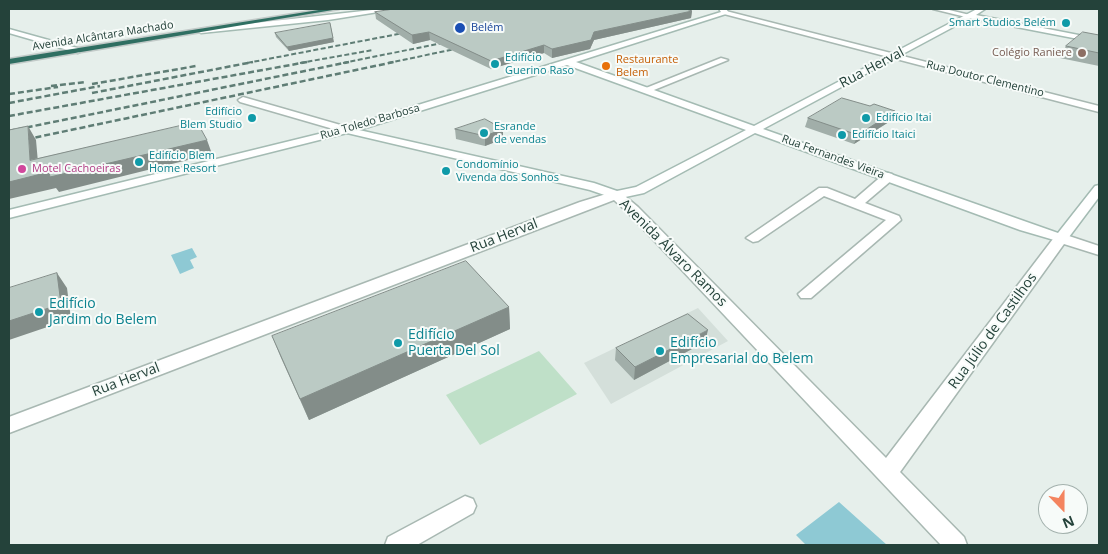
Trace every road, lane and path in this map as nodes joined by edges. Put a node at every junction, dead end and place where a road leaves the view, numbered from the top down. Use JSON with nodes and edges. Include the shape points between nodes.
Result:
{"nodes":[{"id":1,"x":294,"y":9,"type":"edge"},
{"id":2,"x":336,"y":9,"type":"edge"},
{"id":3,"x":394,"y":9,"type":"edge"},
{"id":4,"x":936,"y":9,"type":"edge"},
{"id":5,"x":982,"y":9,"type":"edge"},
{"id":6,"x":724,"y":11,"type":"edge"},
{"id":7,"x":970,"y":16,"type":"junction"},
{"id":8,"x":9,"y":31,"type":"edge"},
{"id":9,"x":201,"y":31,"type":"junction"},
{"id":10,"x":1099,"y":41,"type":"edge"},
{"id":11,"x":58,"y":46,"type":"junction"},
{"id":12,"x":78,"y":51,"type":"junction"},
{"id":13,"x":9,"y":54,"type":"edge"},
{"id":14,"x":894,"y":56,"type":"junction"},
{"id":15,"x":724,"y":60,"type":"dead end"},
{"id":16,"x":9,"y":62,"type":"edge"},
{"id":17,"x":568,"y":62,"type":"junction"},
{"id":18,"x":646,"y":90,"type":"junction"},
{"id":19,"x":243,"y":100,"type":"dead end"},
{"id":20,"x":1099,"y":108,"type":"edge"},
{"id":21,"x":755,"y":129,"type":"junction"},
{"id":22,"x":347,"y":130,"type":"junction"},
{"id":23,"x":888,"y":177,"type":"junction"},
{"id":24,"x":1099,"y":189,"type":"edge"},
{"id":25,"x":616,"y":196,"type":"junction"},
{"id":26,"x":857,"y":204,"type":"junction"},
{"id":27,"x":9,"y":214,"type":"edge"},
{"id":28,"x":753,"y":238,"type":"dead end"},
{"id":29,"x":1061,"y":238,"type":"junction"},
{"id":30,"x":1099,"y":251,"type":"edge"},
{"id":31,"x":806,"y":294,"type":"dead end"},
{"id":32,"x":9,"y":425,"type":"edge"},
{"id":33,"x":887,"y":474,"type":"junction"},
{"id":34,"x":465,"y":506,"type":"dead end"},
{"id":35,"x":396,"y":545,"type":"edge"},
{"id":36,"x":956,"y":545,"type":"edge"}],
"edges":[{"from":1,"to":11,"type":"highway","name":"Avenida Alcântara Machado"},
{"from":2,"to":9,"type":"highway","name":"Avenida Alcântara Machado"},
{"from":3,"to":9,"type":"street","name":"Avenida Alcântara Machado"},
{"from":4,"to":7,"type":"street"},
{"from":5,"to":7,"type":"street","name":"Rua Herval"},
{"from":6,"to":14,"type":"street","name":"Rua Doutor Clementino"},
{"from":6,"to":17,"type":"street","name":"Rua Toledo Barbosa"},
{"from":7,"to":10,"type":"street"},
{"from":7,"to":14,"type":"street","name":"Rua Herval"},
{"from":8,"to":11,"type":"street"},
{"from":9,"to":12,"type":"highway","name":"Avenida Alcântara Machado"},
{"from":11,"to":12,"type":"street"},
{"from":11,"to":13,"type":"highway","name":"Avenida Alcântara Machado"},
{"from":12,"to":16,"type":"highway","name":"Avenida Alcântara Machado"},
{"from":14,"to":20,"type":"street","name":"Rua Doutor Clementino"},
{"from":14,"to":21,"type":"street","name":"Rua Herval"},
{"from":15,"to":18,"type":"street"},
{"from":17,"to":18,"type":"street","name":"Rua Fernandes Vieira"},
{"from":17,"to":22,"type":"street","name":"Rua Toledo Barbosa"},
{"from":18,"to":21,"type":"street","name":"Rua Fernandes Vieira"},
{"from":19,"to":22,"type":"street","name":"Avenida Álvaro Ramos"},
{"from":21,"to":23,"type":"street","name":"Rua Fernandes Vieira"},
{"from":21,"to":25,"type":"street","name":"Rua Herval","via":[[640,190]]},
{"from":22,"to":25,"type":"street","name":"Avenida Álvaro Ramos","via":[[594,187]]},
{"from":22,"to":27,"type":"street","name":"Rua Toledo Barbosa"},
{"from":23,"to":26,"type":"street"},
{"from":23,"to":29,"type":"street","name":"Rua Fernandes Vieira"},
{"from":24,"to":29,"type":"street","name":"Rua Júlio de Castilhos"},
{"from":25,"to":32,"type":"street","name":"Rua Herval","via":[[585,205]]},
{"from":25,"to":33,"type":"street","name":"Avenida Álvaro Ramos"},
{"from":26,"to":28,"type":"street","via":[[822,191]]},
{"from":26,"to":31,"type":"street","via":[[894,220]]},
{"from":29,"to":30,"type":"street","name":"Rua Fernandes Vieira"},
{"from":29,"to":33,"type":"street","name":"Rua Júlio de Castilhos"},
{"from":33,"to":36,"type":"street","name":"Avenida Álvaro Ramos"},
{"from":34,"to":35,"type":"street"}]}
